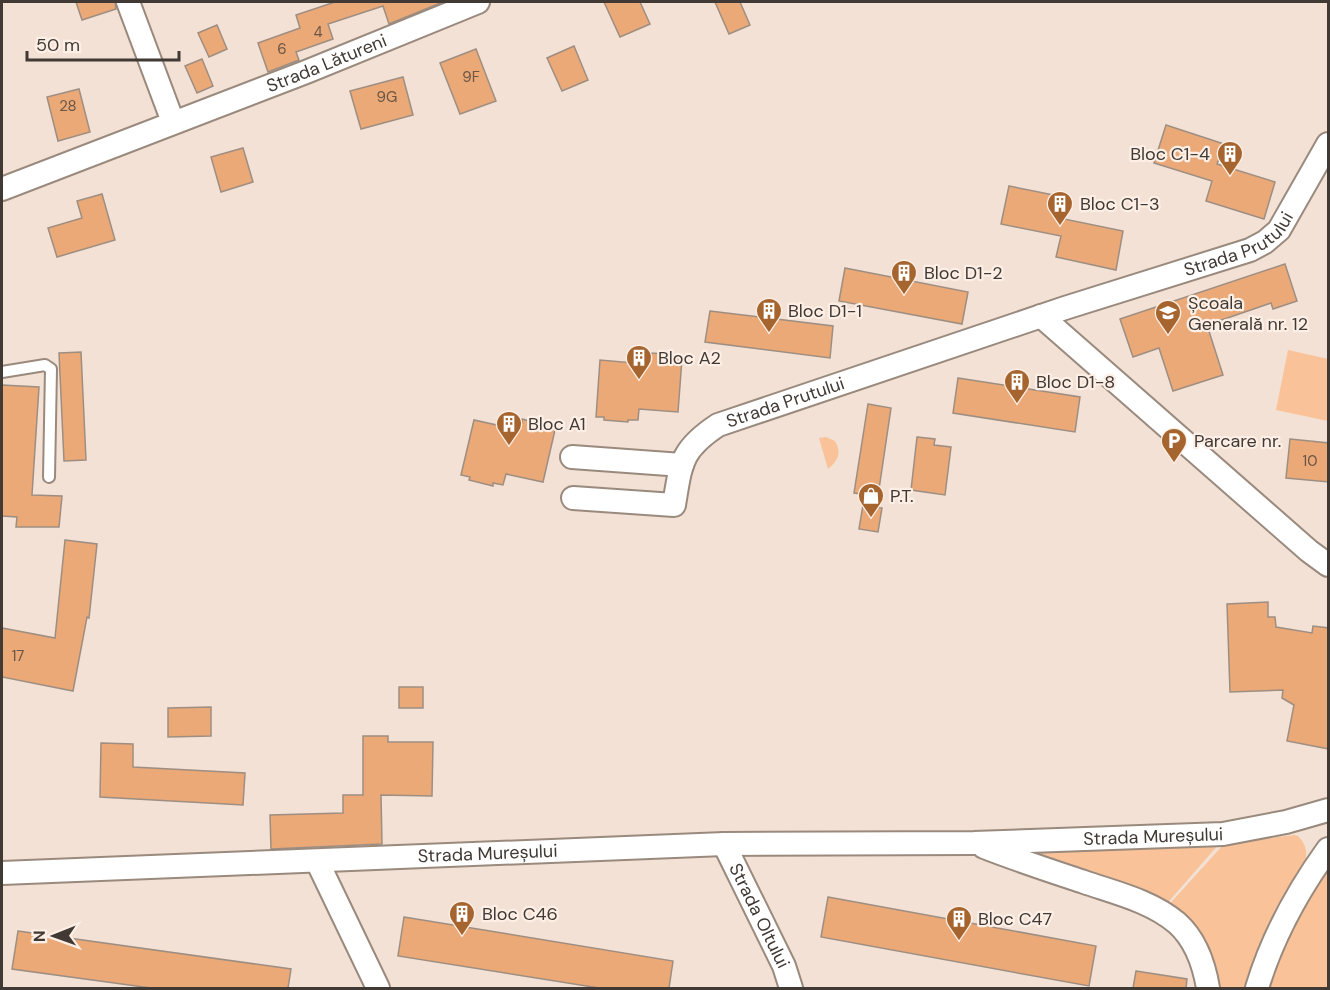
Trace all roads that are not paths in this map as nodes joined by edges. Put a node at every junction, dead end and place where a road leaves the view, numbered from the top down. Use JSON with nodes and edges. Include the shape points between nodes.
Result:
{"nodes":[{"id":1,"x":128,"y":2,"type":"edge"},
{"id":2,"x":478,"y":2,"type":"edge"},
{"id":3,"x":173,"y":123,"type":"junction"},
{"id":4,"x":1329,"y":144,"type":"edge"},
{"id":5,"x":2,"y":189,"type":"edge"},
{"id":6,"x":1041,"y":316,"type":"junction"},
{"id":7,"x":2,"y":372,"type":"edge"},
{"id":8,"x":572,"y":457,"type":"dead end"},
{"id":9,"x":682,"y":465,"type":"junction"},
{"id":10,"x":49,"y":477,"type":"dead end"},
{"id":11,"x":573,"y":498,"type":"dead end"},
{"id":12,"x":1329,"y":565,"type":"edge"},
{"id":13,"x":1329,"y":810,"type":"edge"},
{"id":14,"x":724,"y":843,"type":"junction"},
{"id":15,"x":974,"y":843,"type":"junction"},
{"id":16,"x":1329,"y":849,"type":"edge"},
{"id":17,"x":317,"y":861,"type":"junction"},
{"id":18,"x":2,"y":873,"type":"edge"},
{"id":19,"x":378,"y":988,"type":"edge"},
{"id":20,"x":791,"y":988,"type":"edge"},
{"id":21,"x":1208,"y":988,"type":"edge"},
{"id":22,"x":1257,"y":988,"type":"edge"}],
"edges":[{"from":1,"to":3,"type":"street"},
{"from":2,"to":3,"type":"street","name":"Strada Lătureni"},
{"from":3,"to":5,"type":"street","name":"Strada Lătureni"},
{"from":4,"to":6,"type":"street","name":"Strada Prutului","via":[[1279,230],[1265,242],[1233,256]]},
{"from":6,"to":9,"type":"street","name":"Strada Prutului","via":[[718,425],[689,449]]},
{"from":6,"to":12,"type":"street"},
{"from":7,"to":10,"type":"lane","via":[[40,365],[51,369]]},
{"from":8,"to":9,"type":"street"},
{"from":9,"to":11,"type":"street","name":"Strada Prutului","via":[[674,506]]},
{"from":13,"to":15,"type":"street","name":"Strada Mureșului","via":[[1223,834]]},
{"from":14,"to":15,"type":"street","name":"Strada Mureșului"},
{"from":14,"to":17,"type":"street","name":"Strada Mureșului"},
{"from":14,"to":20,"type":"street","name":"Strada Oltului"},
{"from":15,"to":21,"type":"street","name":"Strada Mureșului","via":[[1137,900],[1162,913],[1193,942]]},
{"from":16,"to":22,"type":"street","via":[[1284,919]]},
{"from":17,"to":18,"type":"street","name":"Strada Mureșului"},
{"from":17,"to":19,"type":"street"}]}
